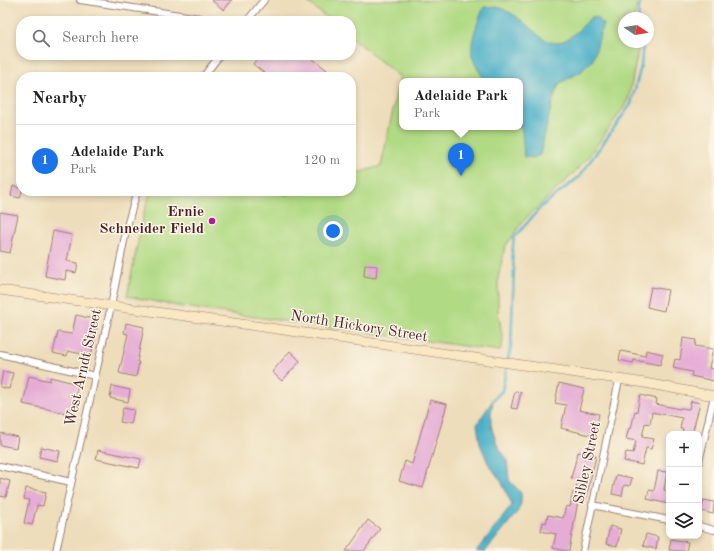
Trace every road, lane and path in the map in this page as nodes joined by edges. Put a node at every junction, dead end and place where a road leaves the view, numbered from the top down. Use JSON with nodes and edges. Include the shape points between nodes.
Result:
{"nodes":[{"id":1,"x":80,"y":0,"type":"edge"},
{"id":2,"x":264,"y":0,"type":"edge"},
{"id":3,"x":187,"y":16,"type":"edge"},
{"id":4,"x":251,"y":16,"type":"edge"},
{"id":5,"x":216,"y":60,"type":"edge"},
{"id":6,"x":207,"y":72,"type":"edge"},
{"id":7,"x":136,"y":196,"type":"edge"},
{"id":8,"x":0,"y":290,"type":"edge"},
{"id":9,"x":111,"y":306,"type":"junction"},
{"id":10,"x":0,"y":354,"type":"edge"},
{"id":11,"x":95,"y":376,"type":"junction"},
{"id":12,"x":619,"y":380,"type":"junction"},
{"id":13,"x":714,"y":396,"type":"edge"},
{"id":14,"x":702,"y":449,"type":"edge"},
{"id":15,"x":0,"y":466,"type":"edge"},
{"id":16,"x":71,"y":482,"type":"junction"},
{"id":17,"x":592,"y":505,"type":"junction"},
{"id":18,"x":666,"y":519,"type":"edge"},
{"id":19,"x":702,"y":527,"type":"edge"},
{"id":20,"x":714,"y":530,"type":"edge"},
{"id":21,"x":56,"y":551,"type":"edge"},
{"id":22,"x":583,"y":551,"type":"edge"}],
"edges":[{"from":1,"to":3,"type":"street"},
{"from":2,"to":4,"type":"street"},
{"from":5,"to":6,"type":"street"},
{"from":7,"to":9,"type":"street","name":"West Arndt Street"},
{"from":8,"to":9,"type":"street","name":"North Hickory Street"},
{"from":9,"to":11,"type":"street","name":"West Arndt Street"},
{"from":9,"to":12,"type":"street","name":"North Hickory Street"},
{"from":10,"to":11,"type":"street"},
{"from":11,"to":16,"type":"street","name":"West Arndt Street"},
{"from":12,"to":13,"type":"street","name":"North Hickory Street"},
{"from":12,"to":17,"type":"street","name":"Sibley Street"},
{"from":13,"to":14,"type":"street"},
{"from":15,"to":16,"type":"street"},
{"from":16,"to":21,"type":"street","name":"West Arndt Street"},
{"from":17,"to":18,"type":"street"},
{"from":17,"to":22,"type":"street","name":"Sibley Street"},
{"from":19,"to":20,"type":"street"}]}
